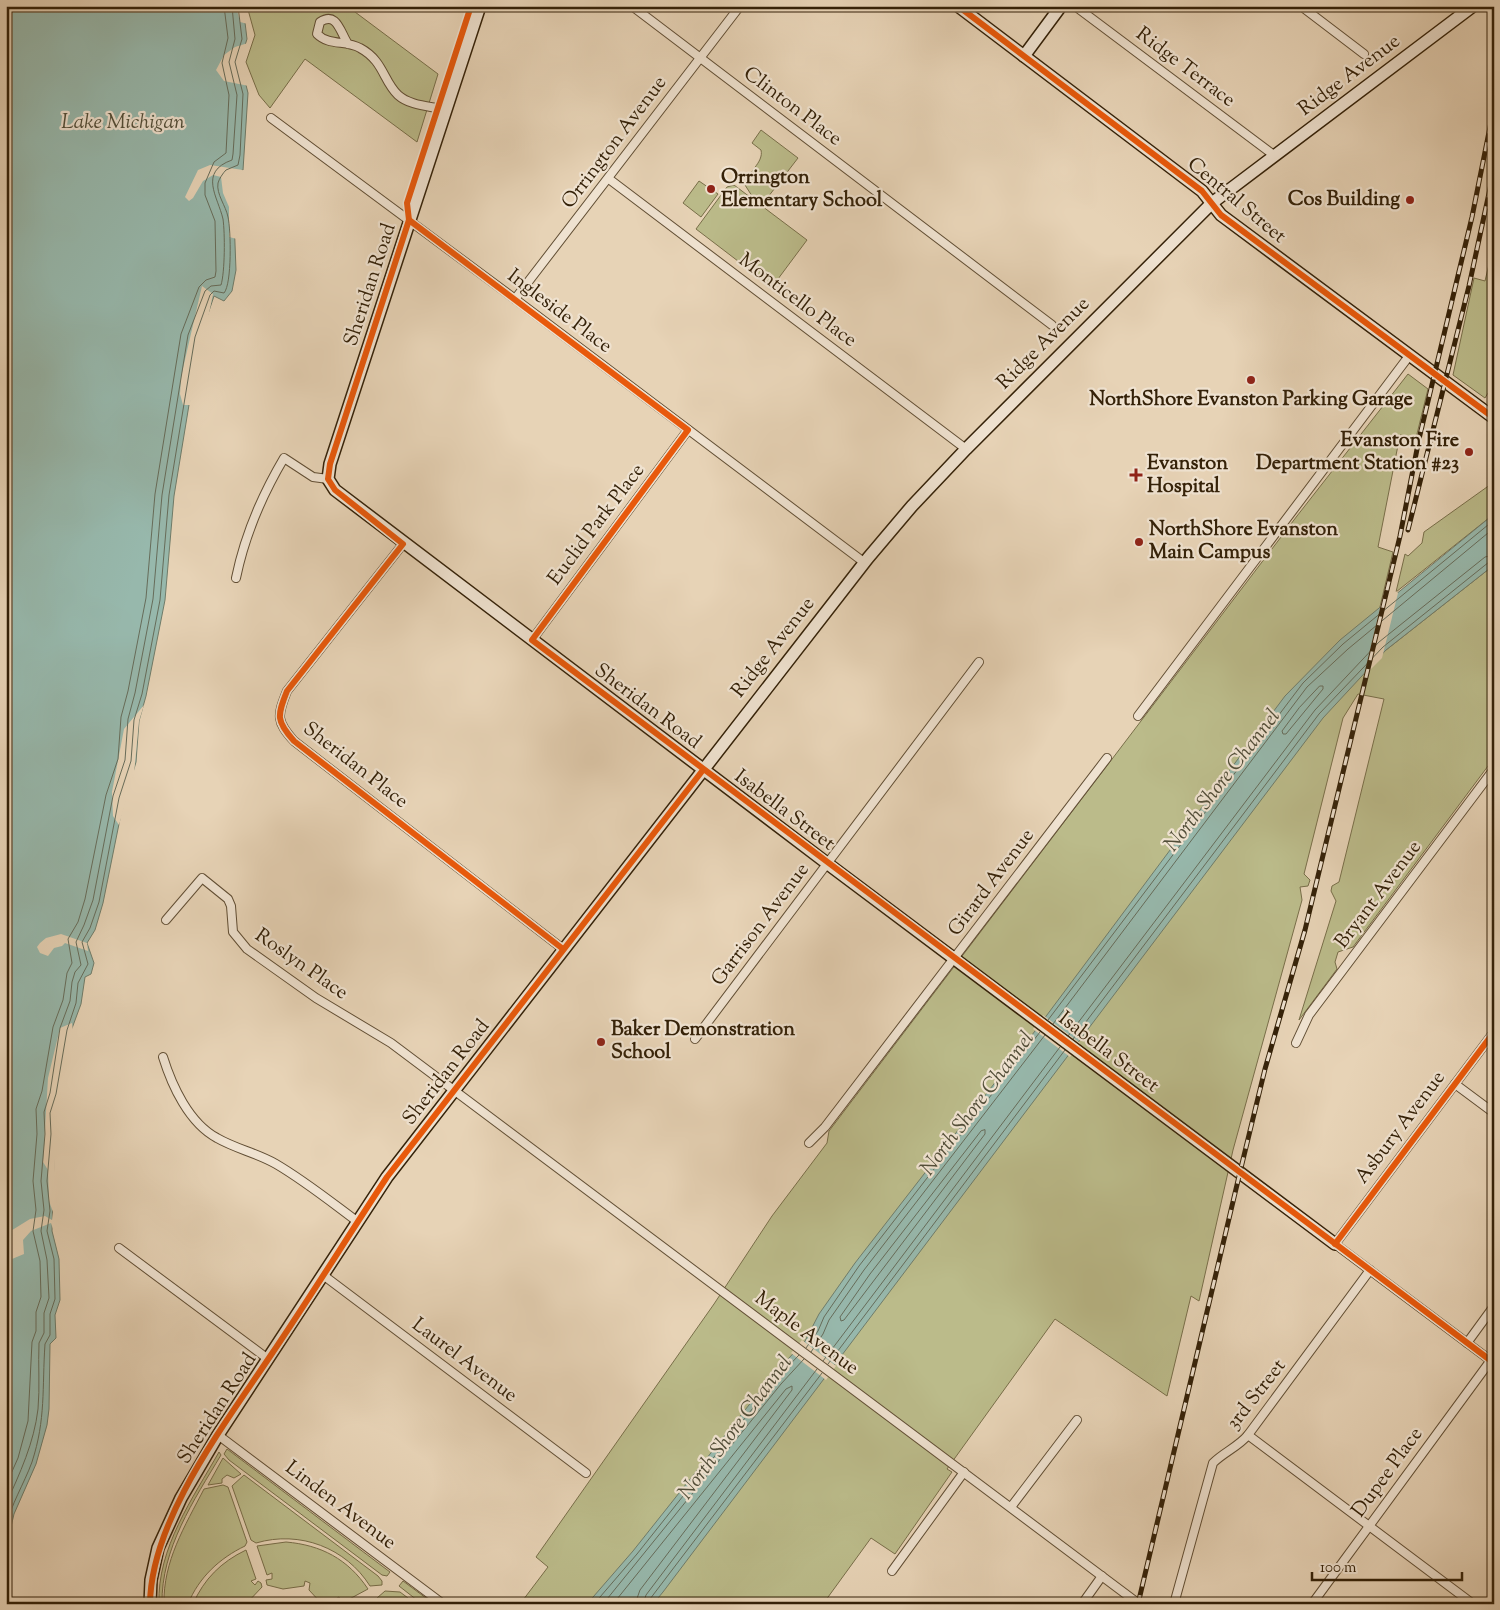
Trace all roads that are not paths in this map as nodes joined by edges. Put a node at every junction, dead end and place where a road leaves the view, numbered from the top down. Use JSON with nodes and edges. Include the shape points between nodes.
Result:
{"nodes":[{"id":1,"x":480,"y":6,"type":"edge"},
{"id":2,"x":632,"y":6,"type":"edge"},
{"id":3,"x":740,"y":6,"type":"edge"},
{"id":4,"x":958,"y":6,"type":"edge"},
{"id":5,"x":1061,"y":6,"type":"edge"},
{"id":6,"x":1075,"y":6,"type":"edge"},
{"id":7,"x":1301,"y":6,"type":"edge"},
{"id":8,"x":1472,"y":6,"type":"edge"},
{"id":9,"x":348,"y":44,"type":"dead end"},
{"id":10,"x":1364,"y":54,"type":"dead end"},
{"id":11,"x":1024,"y":56,"type":"junction"},
{"id":12,"x":701,"y":58,"type":"junction"},
{"id":13,"x":446,"y":110,"type":"junction"},
{"id":14,"x":271,"y":118,"type":"dead end"},
{"id":15,"x":1275,"y":156,"type":"junction"},
{"id":16,"x":609,"y":180,"type":"junction"},
{"id":17,"x":1212,"y":203,"type":"junction"},
{"id":18,"x":409,"y":220,"type":"junction"},
{"id":19,"x":515,"y":298,"type":"junction"},
{"id":20,"x":1052,"y":325,"type":"dead end"},
{"id":21,"x":1409,"y":356,"type":"junction"},
{"id":22,"x":1494,"y":418,"type":"edge"},
{"id":23,"x":688,"y":430,"type":"junction"},
{"id":24,"x":966,"y":449,"type":"junction"},
{"id":25,"x":328,"y":479,"type":"junction"},
{"id":26,"x":403,"y":544,"type":"junction"},
{"id":27,"x":865,"y":562,"type":"junction"},
{"id":28,"x":236,"y":578,"type":"dead end"},
{"id":29,"x":532,"y":640,"type":"junction"},
{"id":30,"x":978,"y":662,"type":"dead end"},
{"id":31,"x":1138,"y":716,"type":"dead end"},
{"id":32,"x":1107,"y":758,"type":"dead end"},
{"id":33,"x":1494,"y":769,"type":"edge"},
{"id":34,"x":703,"y":770,"type":"junction"},
{"id":35,"x":828,"y":864,"type":"junction"},
{"id":36,"x":166,"y":920,"type":"dead end"},
{"id":37,"x":563,"y":949,"type":"junction"},
{"id":38,"x":954,"y":959,"type":"junction"},
{"id":39,"x":1494,"y":1032,"type":"edge"},
{"id":40,"x":695,"y":1039,"type":"dead end"},
{"id":41,"x":1296,"y":1043,"type":"dead end"},
{"id":42,"x":163,"y":1057,"type":"dead end"},
{"id":43,"x":1455,"y":1084,"type":"junction"},
{"id":44,"x":455,"y":1090,"type":"junction"},
{"id":45,"x":1494,"y":1112,"type":"edge"},
{"id":46,"x":809,"y":1143,"type":"dead end"},
{"id":47,"x":358,"y":1222,"type":"junction"},
{"id":48,"x":1335,"y":1244,"type":"junction"},
{"id":49,"x":119,"y":1248,"type":"dead end"},
{"id":50,"x":1370,"y":1270,"type":"junction"},
{"id":51,"x":323,"y":1275,"type":"junction"},
{"id":52,"x":1494,"y":1306,"type":"edge"},
{"id":53,"x":1467,"y":1343,"type":"junction"},
{"id":54,"x":268,"y":1360,"type":"junction"},
{"id":55,"x":1492,"y":1362,"type":"edge"},
{"id":56,"x":1077,"y":1420,"type":"dead end"},
{"id":57,"x":218,"y":1435,"type":"junction"},
{"id":58,"x":1248,"y":1436,"type":"junction"},
{"id":59,"x":964,"y":1472,"type":"junction"},
{"id":60,"x":586,"y":1473,"type":"dead end"},
{"id":61,"x":1010,"y":1507,"type":"junction"},
{"id":62,"x":1370,"y":1526,"type":"junction"},
{"id":63,"x":892,"y":1571,"type":"dead end"},
{"id":64,"x":1102,"y":1576,"type":"junction"},
{"id":65,"x":1494,"y":1600,"type":"edge"},
{"id":66,"x":150,"y":1604,"type":"edge"},
{"id":67,"x":442,"y":1604,"type":"edge"},
{"id":68,"x":1082,"y":1604,"type":"edge"},
{"id":69,"x":1139,"y":1604,"type":"edge"},
{"id":70,"x":1174,"y":1604,"type":"edge"},
{"id":71,"x":1312,"y":1604,"type":"edge"},
{"id":72,"x":1474,"y":1604,"type":"edge"},
{"id":73,"x":1491,"y":1604,"type":"edge"}],
"edges":[{"from":1,"to":13,"type":"street","name":"Sheridan Road"},
{"from":2,"to":12,"type":"street","name":"Clinton Place"},
{"from":3,"to":12,"type":"street","name":"Orrington Avenue"},
{"from":4,"to":11,"type":"street","name":"Central Street"},
{"from":5,"to":11,"type":"street"},
{"from":6,"to":15,"type":"street","name":"Ridge Terrace"},
{"from":7,"to":10,"type":"street"},
{"from":8,"to":15,"type":"street","name":"Ridge Avenue"},
{"from":9,"to":13,"type":"street","via":[[358,46],[377,62],[399,96],[415,104]]},
{"from":11,"to":17,"type":"street","name":"Central Street","via":[[1202,191]]},
{"from":12,"to":16,"type":"street","name":"Orrington Avenue"},
{"from":12,"to":20,"type":"street","name":"Clinton Place"},
{"from":13,"to":18,"type":"street","name":"Sheridan Road"},
{"from":14,"to":18,"type":"street","name":"Ingleside Place"},
{"from":15,"to":17,"type":"street","name":"Ridge Avenue"},
{"from":16,"to":19,"type":"street","name":"Orrington Avenue"},
{"from":16,"to":24,"type":"street","name":"Monticello Place"},
{"from":17,"to":21,"type":"street","name":"Central Street","via":[[1221,215]]},
{"from":17,"to":24,"type":"street","name":"Ridge Avenue"},
{"from":18,"to":19,"type":"street","name":"Ingleside Place"},
{"from":18,"to":25,"type":"street","name":"Sheridan Road","via":[[330,464]]},
{"from":19,"to":23,"type":"street","name":"Ingleside Place"},
{"from":21,"to":22,"type":"street","name":"Central Street"},
{"from":21,"to":31,"type":"street"},
{"from":23,"to":27,"type":"street","name":"Ingleside Place"},
{"from":23,"to":29,"type":"street","name":"Euclid Park Place"},
{"from":24,"to":27,"type":"street","name":"Ridge Avenue"},
{"from":25,"to":26,"type":"street","name":"Sheridan Road","via":[[347,501]]},
{"from":25,"to":28,"type":"street","via":[[312,477],[284,458],[254,515],[242,546]]},
{"from":26,"to":29,"type":"street","name":"Sheridan Road"},
{"from":26,"to":37,"type":"street","name":"Sheridan Place","via":[[287,691],[280,708],[281,726],[294,741]]},
{"from":27,"to":34,"type":"street","name":"Ridge Avenue"},
{"from":29,"to":34,"type":"street","name":"Sheridan Road"},
{"from":30,"to":35,"type":"street","name":"Garrison Avenue"},
{"from":32,"to":38,"type":"street","name":"Girard Avenue"},
{"from":33,"to":41,"type":"street","name":"Bryant Avenue","via":[[1309,1015]]},
{"from":34,"to":35,"type":"street","name":"Isabella Street"},
{"from":34,"to":37,"type":"street","name":"Sheridan Road"},
{"from":35,"to":38,"type":"street","name":"Isabella Street"},
{"from":35,"to":40,"type":"street","name":"Garrison Avenue"},
{"from":36,"to":44,"type":"street","name":"Roslyn Place","via":[[202,878],[228,899],[232,932],[247,949],[316,998],[391,1043]]},
{"from":37,"to":44,"type":"street","name":"Sheridan Road"},
{"from":38,"to":46,"type":"street","name":"Girard Avenue","via":[[825,1127]]},
{"from":38,"to":48,"type":"street","name":"Isabella Street"},
{"from":39,"to":43,"type":"street","name":"Asbury Avenue"},
{"from":42,"to":47,"type":"street","via":[[175,1090],[204,1129],[218,1139],[275,1164]]},
{"from":43,"to":45,"type":"street"},
{"from":43,"to":48,"type":"street","name":"Asbury Avenue"},
{"from":44,"to":47,"type":"street","name":"Sheridan Road"},
{"from":44,"to":59,"type":"street","name":"Maple Avenue"},
{"from":47,"to":51,"type":"street","name":"Sheridan Road"},
{"from":48,"to":50,"type":"street","name":"Isabella Street"},
{"from":49,"to":54,"type":"street"},
{"from":50,"to":53,"type":"street","name":"Isabella Street"},
{"from":50,"to":58,"type":"street","name":"3rd Street"},
{"from":51,"to":54,"type":"street","name":"Sheridan Road"},
{"from":51,"to":60,"type":"street","name":"Laurel Avenue"},
{"from":52,"to":53,"type":"street"},
{"from":53,"to":55,"type":"street","name":"Isabella Street"},
{"from":54,"to":57,"type":"street","name":"Sheridan Road"},
{"from":55,"to":62,"type":"street","name":"Dupee Place"},
{"from":56,"to":61,"type":"street"},
{"from":57,"to":66,"type":"street","name":"Sheridan Road","via":[[164,1533],[154,1564]]},
{"from":57,"to":67,"type":"street","name":"Linden Avenue"},
{"from":58,"to":62,"type":"street"},
{"from":58,"to":70,"type":"street","name":"3rd Street","via":[[1213,1463]]},
{"from":59,"to":61,"type":"street","name":"Maple Avenue"},
{"from":59,"to":63,"type":"street"},
{"from":61,"to":64,"type":"street","name":"Maple Avenue"},
{"from":62,"to":71,"type":"street","name":"Dupee Place"},
{"from":62,"to":72,"type":"street"},
{"from":64,"to":68,"type":"street"},
{"from":64,"to":69,"type":"street","name":"Maple Avenue"},
{"from":65,"to":73,"type":"street"}]}
